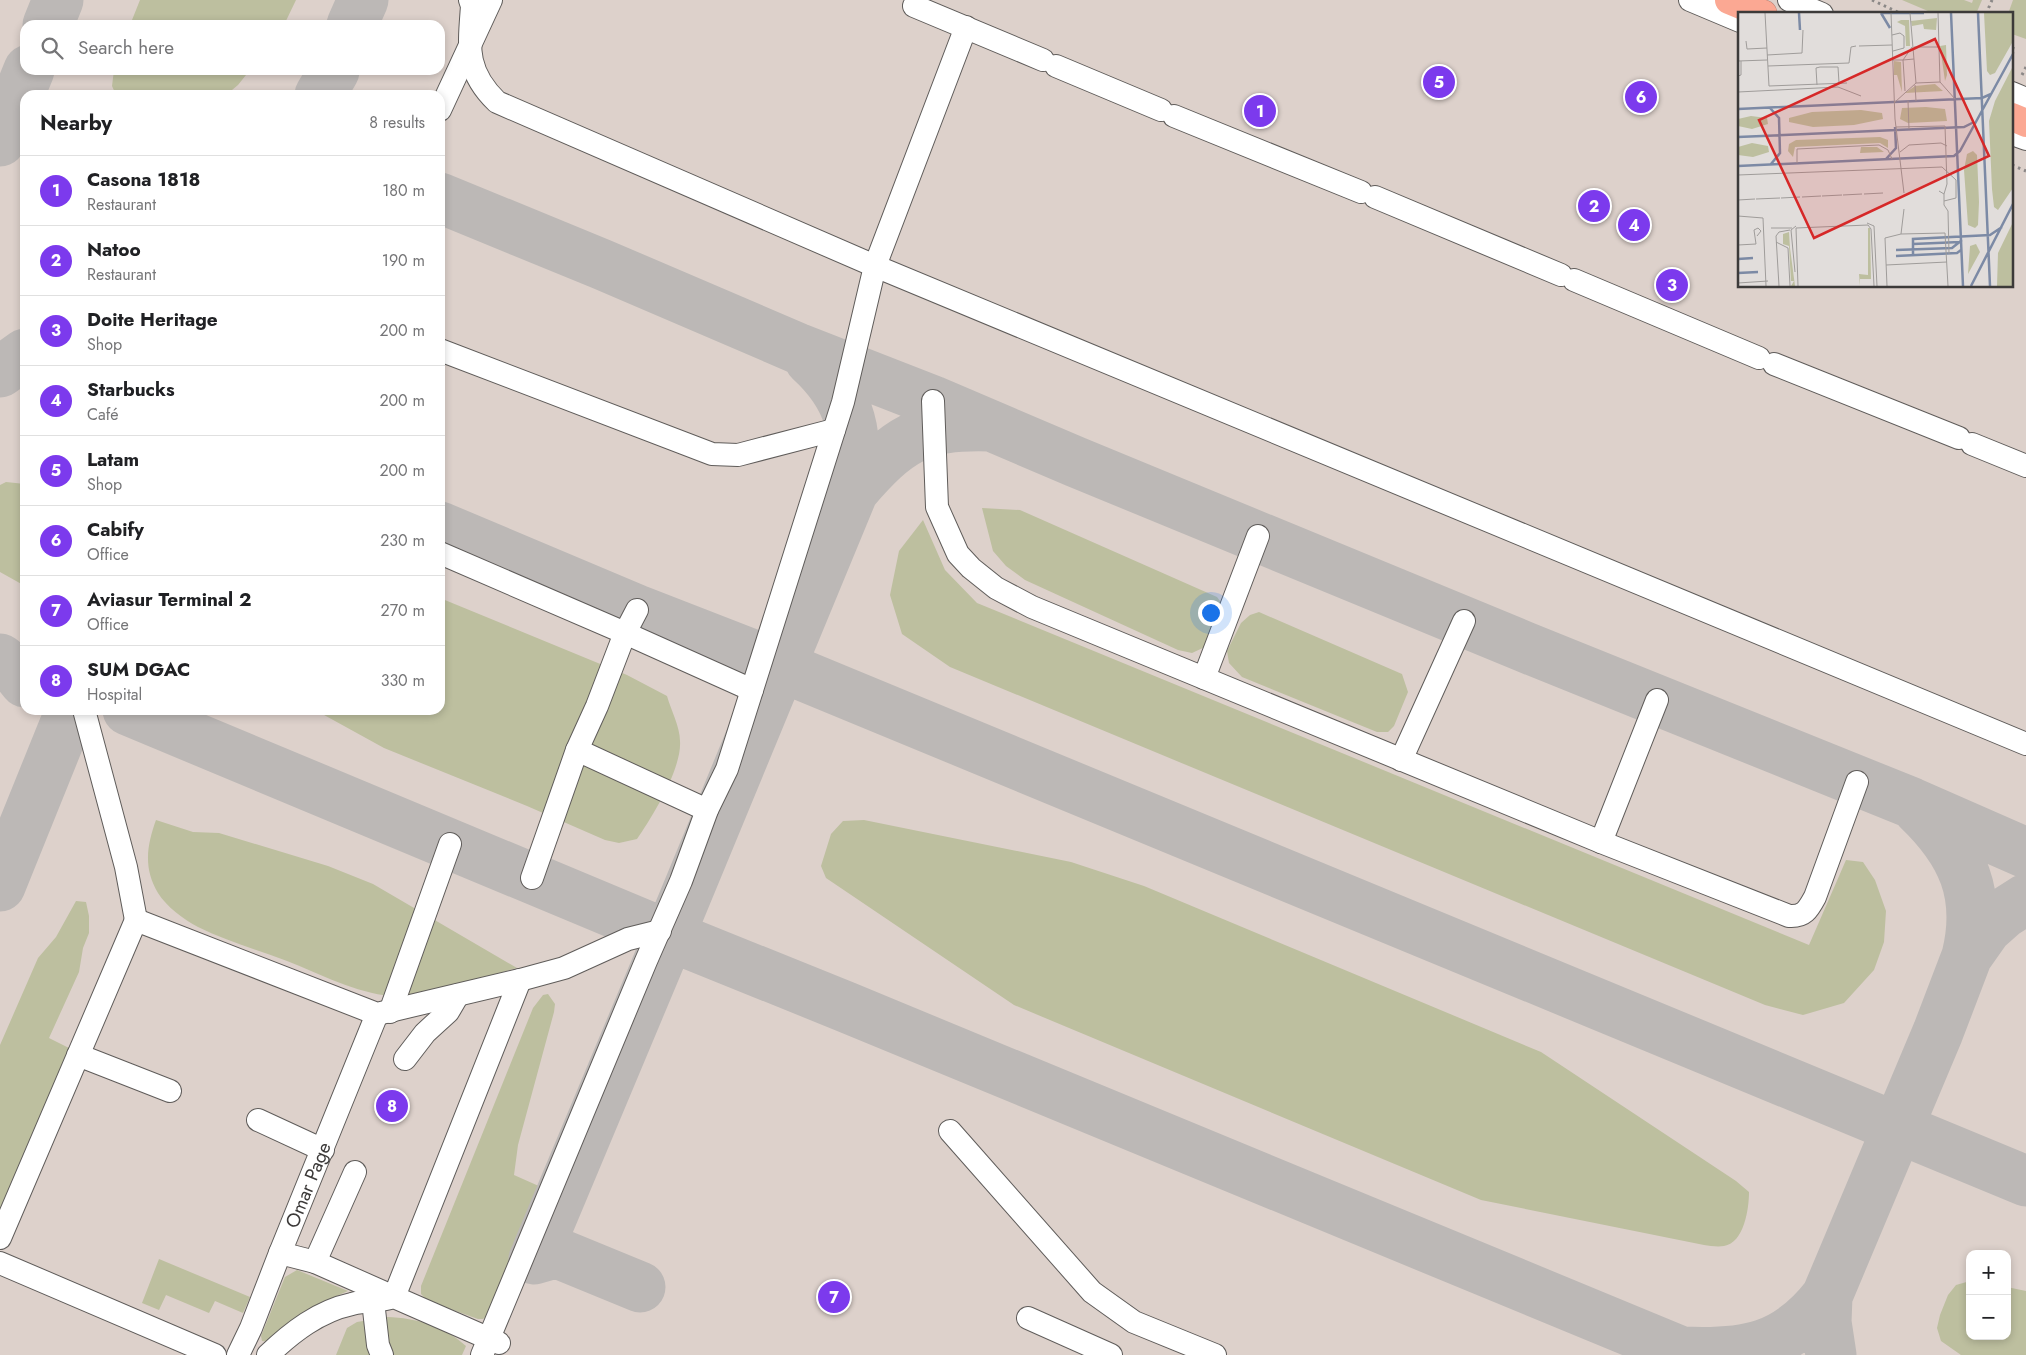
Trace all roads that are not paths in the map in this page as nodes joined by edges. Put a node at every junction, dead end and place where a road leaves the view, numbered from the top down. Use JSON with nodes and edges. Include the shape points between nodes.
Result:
{"nodes":[{"id":1,"x":470,"y":0,"type":"edge"},
{"id":2,"x":491,"y":0,"type":"edge"},
{"id":3,"x":1690,"y":0,"type":"edge"},
{"id":4,"x":1729,"y":0,"type":"edge"},
{"id":5,"x":1789,"y":0,"type":"edge"},
{"id":6,"x":905,"y":2,"type":"edge"},
{"id":7,"x":1757,"y":12,"type":"edge"},
{"id":8,"x":1817,"y":12,"type":"edge"},
{"id":9,"x":1738,"y":20,"type":"edge"},
{"id":10,"x":966,"y":28,"type":"junction"},
{"id":11,"x":470,"y":46,"type":"junction"},
{"id":12,"x":2014,"y":94,"type":"edge"},
{"id":13,"x":445,"y":99,"type":"edge"},
{"id":14,"x":2026,"y":99,"type":"edge"},
{"id":15,"x":2014,"y":118,"type":"edge"},
{"id":16,"x":2026,"y":123,"type":"edge"},
{"id":17,"x":2014,"y":135,"type":"edge"},
{"id":18,"x":2026,"y":139,"type":"edge"},
{"id":19,"x":875,"y":266,"type":"junction"},
{"id":20,"x":445,"y":352,"type":"edge"},
{"id":21,"x":934,"y":401,"type":"dead end"},
{"id":22,"x":834,"y":430,"type":"junction"},
{"id":23,"x":2026,"y":466,"type":"edge"},
{"id":24,"x":1258,"y":536,"type":"dead end"},
{"id":25,"x":445,"y":555,"type":"edge"},
{"id":26,"x":637,"y":610,"type":"dead end"},
{"id":27,"x":1464,"y":621,"type":"dead end"},
{"id":28,"x":625,"y":632,"type":"junction"},
{"id":29,"x":1204,"y":678,"type":"junction"},
{"id":30,"x":752,"y":690,"type":"junction"},
{"id":31,"x":1657,"y":700,"type":"dead end"},
{"id":32,"x":85,"y":715,"type":"edge"},
{"id":33,"x":2026,"y":744,"type":"edge"},
{"id":34,"x":577,"y":750,"type":"junction"},
{"id":35,"x":1400,"y":760,"type":"junction"},
{"id":36,"x":1857,"y":782,"type":"dead end"},
{"id":37,"x":707,"y":810,"type":"junction"},
{"id":38,"x":1601,"y":842,"type":"junction"},
{"id":39,"x":450,"y":844,"type":"dead end"},
{"id":40,"x":532,"y":878,"type":"dead end"},
{"id":41,"x":136,"y":920,"type":"junction"},
{"id":42,"x":660,"y":931,"type":"junction"},
{"id":43,"x":520,"y":980,"type":"junction"},
{"id":44,"x":458,"y":995,"type":"junction"},
{"id":45,"x":383,"y":1013,"type":"junction"},
{"id":46,"x":78,"y":1054,"type":"junction"},
{"id":47,"x":405,"y":1059,"type":"dead end"},
{"id":48,"x":170,"y":1092,"type":"dead end"},
{"id":49,"x":258,"y":1120,"type":"dead end"},
{"id":50,"x":950,"y":1131,"type":"dead end"},
{"id":51,"x":323,"y":1150,"type":"junction"},
{"id":52,"x":355,"y":1172,"type":"dead end"},
{"id":53,"x":0,"y":1238,"type":"edge"},
{"id":54,"x":280,"y":1253,"type":"junction"},
{"id":55,"x":315,"y":1262,"type":"junction"},
{"id":56,"x":0,"y":1263,"type":"edge"},
{"id":57,"x":384,"y":1299,"type":"junction"},
{"id":58,"x":1028,"y":1318,"type":"dead end"},
{"id":59,"x":490,"y":1345,"type":"edge"},
{"id":60,"x":215,"y":1355,"type":"edge"},
{"id":61,"x":238,"y":1355,"type":"edge"},
{"id":62,"x":268,"y":1355,"type":"edge"},
{"id":63,"x":382,"y":1355,"type":"edge"},
{"id":64,"x":1109,"y":1355,"type":"edge"},
{"id":65,"x":1215,"y":1355,"type":"edge"}],
"edges":[{"from":1,"to":11,"type":"street"},
{"from":2,"to":11,"type":"street"},
{"from":3,"to":9,"type":"street"},
{"from":4,"to":7,"type":"highway"},
{"from":5,"to":8,"type":"street"},
{"from":6,"to":10,"type":"street"},
{"from":10,"to":19,"type":"street"},
{"from":10,"to":23,"type":"street"},
{"from":11,"to":13,"type":"street"},
{"from":11,"to":19,"type":"street","via":[[475,76],[497,102]]},
{"from":12,"to":14,"type":"street"},
{"from":15,"to":16,"type":"highway"},
{"from":17,"to":18,"type":"street"},
{"from":19,"to":22,"type":"street"},
{"from":19,"to":33,"type":"street"},
{"from":20,"to":22,"type":"street","via":[[712,454],[738,455]]},
{"from":21,"to":29,"type":"street","via":[[937,507],[958,554],[971,568],[996,588],[1032,607]]},
{"from":22,"to":30,"type":"street"},
{"from":24,"to":29,"type":"street"},
{"from":25,"to":28,"type":"street"},
{"from":26,"to":28,"type":"street"},
{"from":27,"to":35,"type":"street"},
{"from":28,"to":30,"type":"street"},
{"from":28,"to":34,"type":"street"},
{"from":29,"to":35,"type":"street"},
{"from":30,"to":37,"type":"street","via":[[727,769]]},
{"from":31,"to":38,"type":"street"},
{"from":32,"to":41,"type":"street","via":[[126,868]]},
{"from":34,"to":37,"type":"street"},
{"from":34,"to":40,"type":"street"},
{"from":35,"to":38,"type":"street"},
{"from":36,"to":38,"type":"street","via":[[1815,897],[1800,916],[1789,916]]},
{"from":37,"to":42,"type":"street"},
{"from":39,"to":45,"type":"street","name":"Omar Page"},
{"from":41,"to":45,"type":"street"},
{"from":41,"to":46,"type":"street"},
{"from":42,"to":43,"type":"street","via":[[628,939],[564,968]]},
{"from":42,"to":59,"type":"street"},
{"from":43,"to":44,"type":"street"},
{"from":43,"to":57,"type":"street"},
{"from":44,"to":45,"type":"street"},
{"from":44,"to":47,"type":"street","via":[[448,1012],[425,1033]]},
{"from":45,"to":51,"type":"street","name":"Omar Page"},
{"from":46,"to":48,"type":"street"},
{"from":46,"to":53,"type":"street"},
{"from":49,"to":51,"type":"street"},
{"from":50,"to":65,"type":"street","via":[[1092,1292],[1134,1322]]},
{"from":51,"to":54,"type":"street","name":"Omar Page"},
{"from":52,"to":55,"type":"street"},
{"from":54,"to":55,"type":"street"},
{"from":54,"to":61,"type":"street","name":"Omar Page"},
{"from":55,"to":57,"type":"street"},
{"from":56,"to":60,"type":"street"},
{"from":57,"to":59,"type":"street"},
{"from":57,"to":62,"type":"street","via":[[352,1304],[326,1313],[302,1326]]},
{"from":57,"to":63,"type":"street","via":[[378,1345]]},
{"from":58,"to":64,"type":"street"}]}
